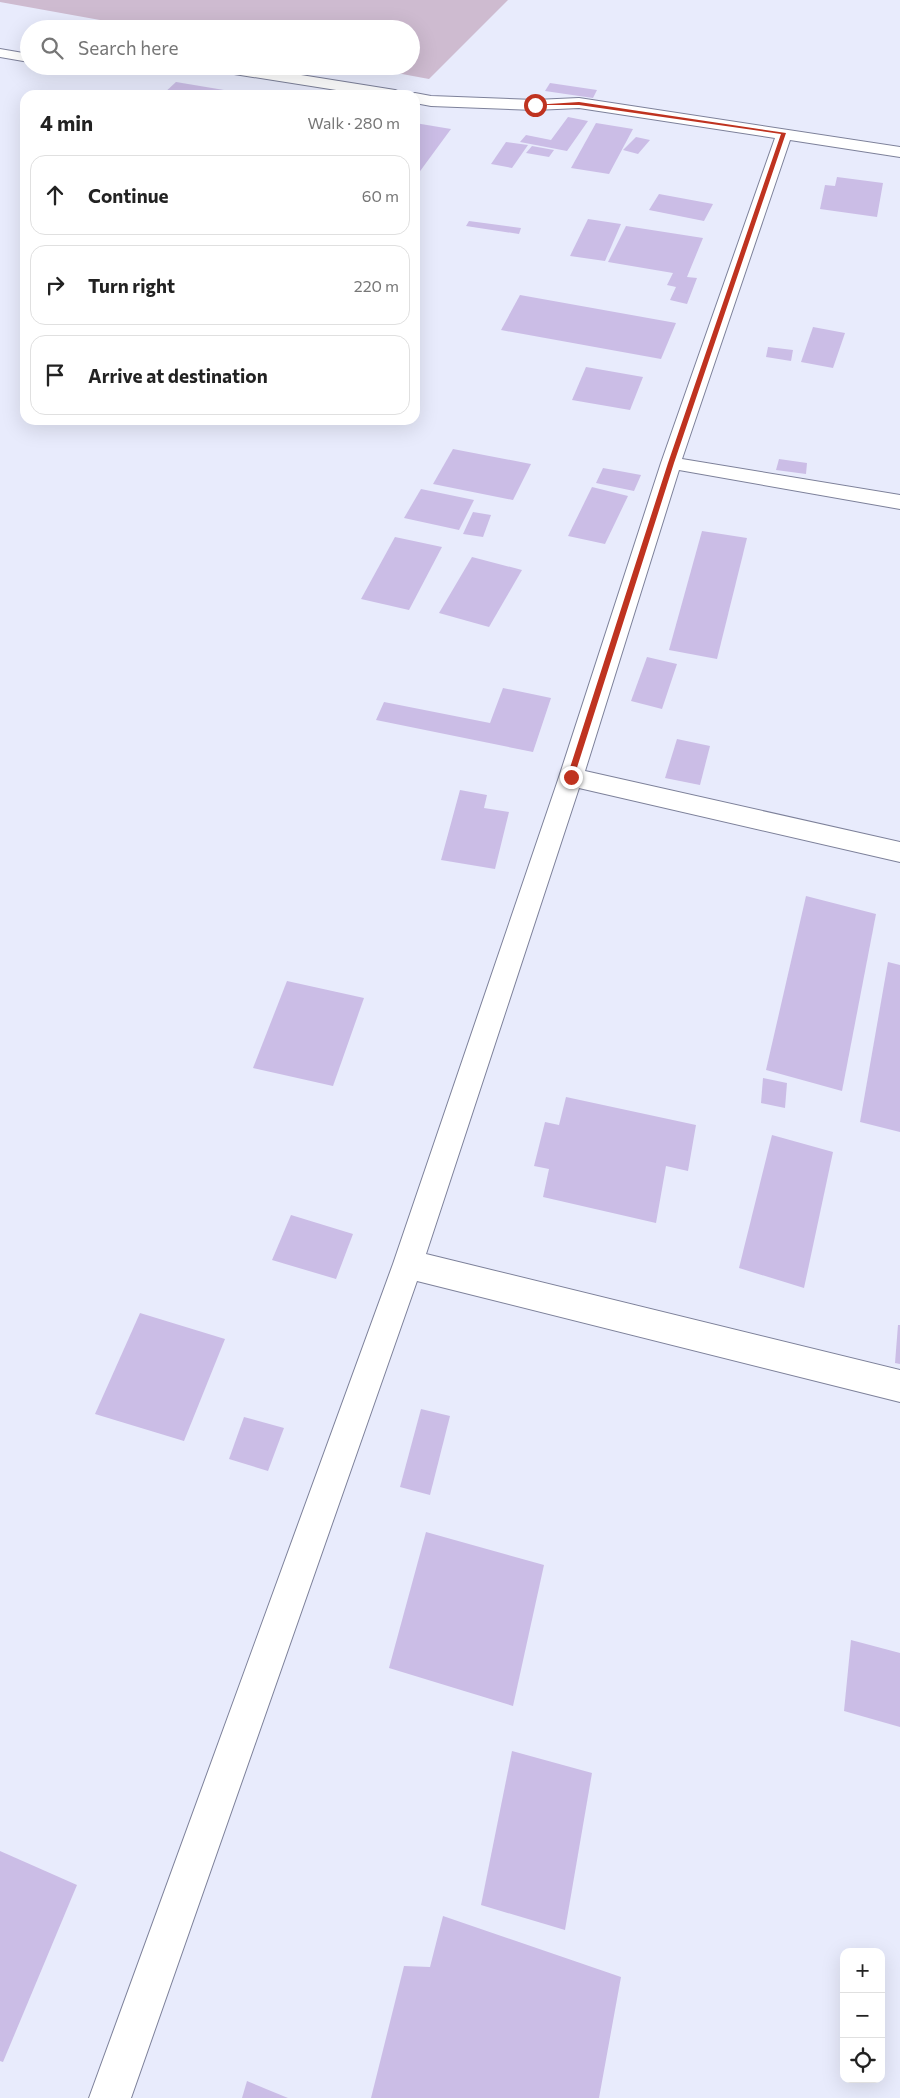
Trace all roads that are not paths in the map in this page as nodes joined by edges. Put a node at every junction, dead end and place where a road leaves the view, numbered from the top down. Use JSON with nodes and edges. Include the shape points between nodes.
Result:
{"nodes":[{"id":1,"x":0,"y":53,"type":"edge"},
{"id":2,"x":20,"y":56,"type":"edge"},
{"id":3,"x":275,"y":75,"type":"edge"},
{"id":4,"x":365,"y":90,"type":"edge"},
{"id":5,"x":420,"y":99,"type":"edge"},
{"id":6,"x":784,"y":133,"type":"junction"},
{"id":7,"x":900,"y":152,"type":"edge"},
{"id":8,"x":671,"y":463,"type":"junction"},
{"id":9,"x":900,"y":502,"type":"edge"},
{"id":10,"x":571,"y":777,"type":"junction"},
{"id":11,"x":900,"y":852,"type":"edge"},
{"id":12,"x":408,"y":1264,"type":"junction"},
{"id":13,"x":900,"y":1386,"type":"edge"},
{"id":14,"x":110,"y":2098,"type":"edge"}],
"edges":[{"from":1,"to":2,"type":"street"},
{"from":3,"to":4,"type":"street"},
{"from":5,"to":6,"type":"street","via":[[579,104]]},
{"from":6,"to":7,"type":"street"},
{"from":6,"to":8,"type":"street"},
{"from":8,"to":9,"type":"street"},
{"from":8,"to":10,"type":"street"},
{"from":10,"to":11,"type":"street"},
{"from":10,"to":12,"type":"street"},
{"from":12,"to":13,"type":"street"},
{"from":12,"to":14,"type":"street"}]}
